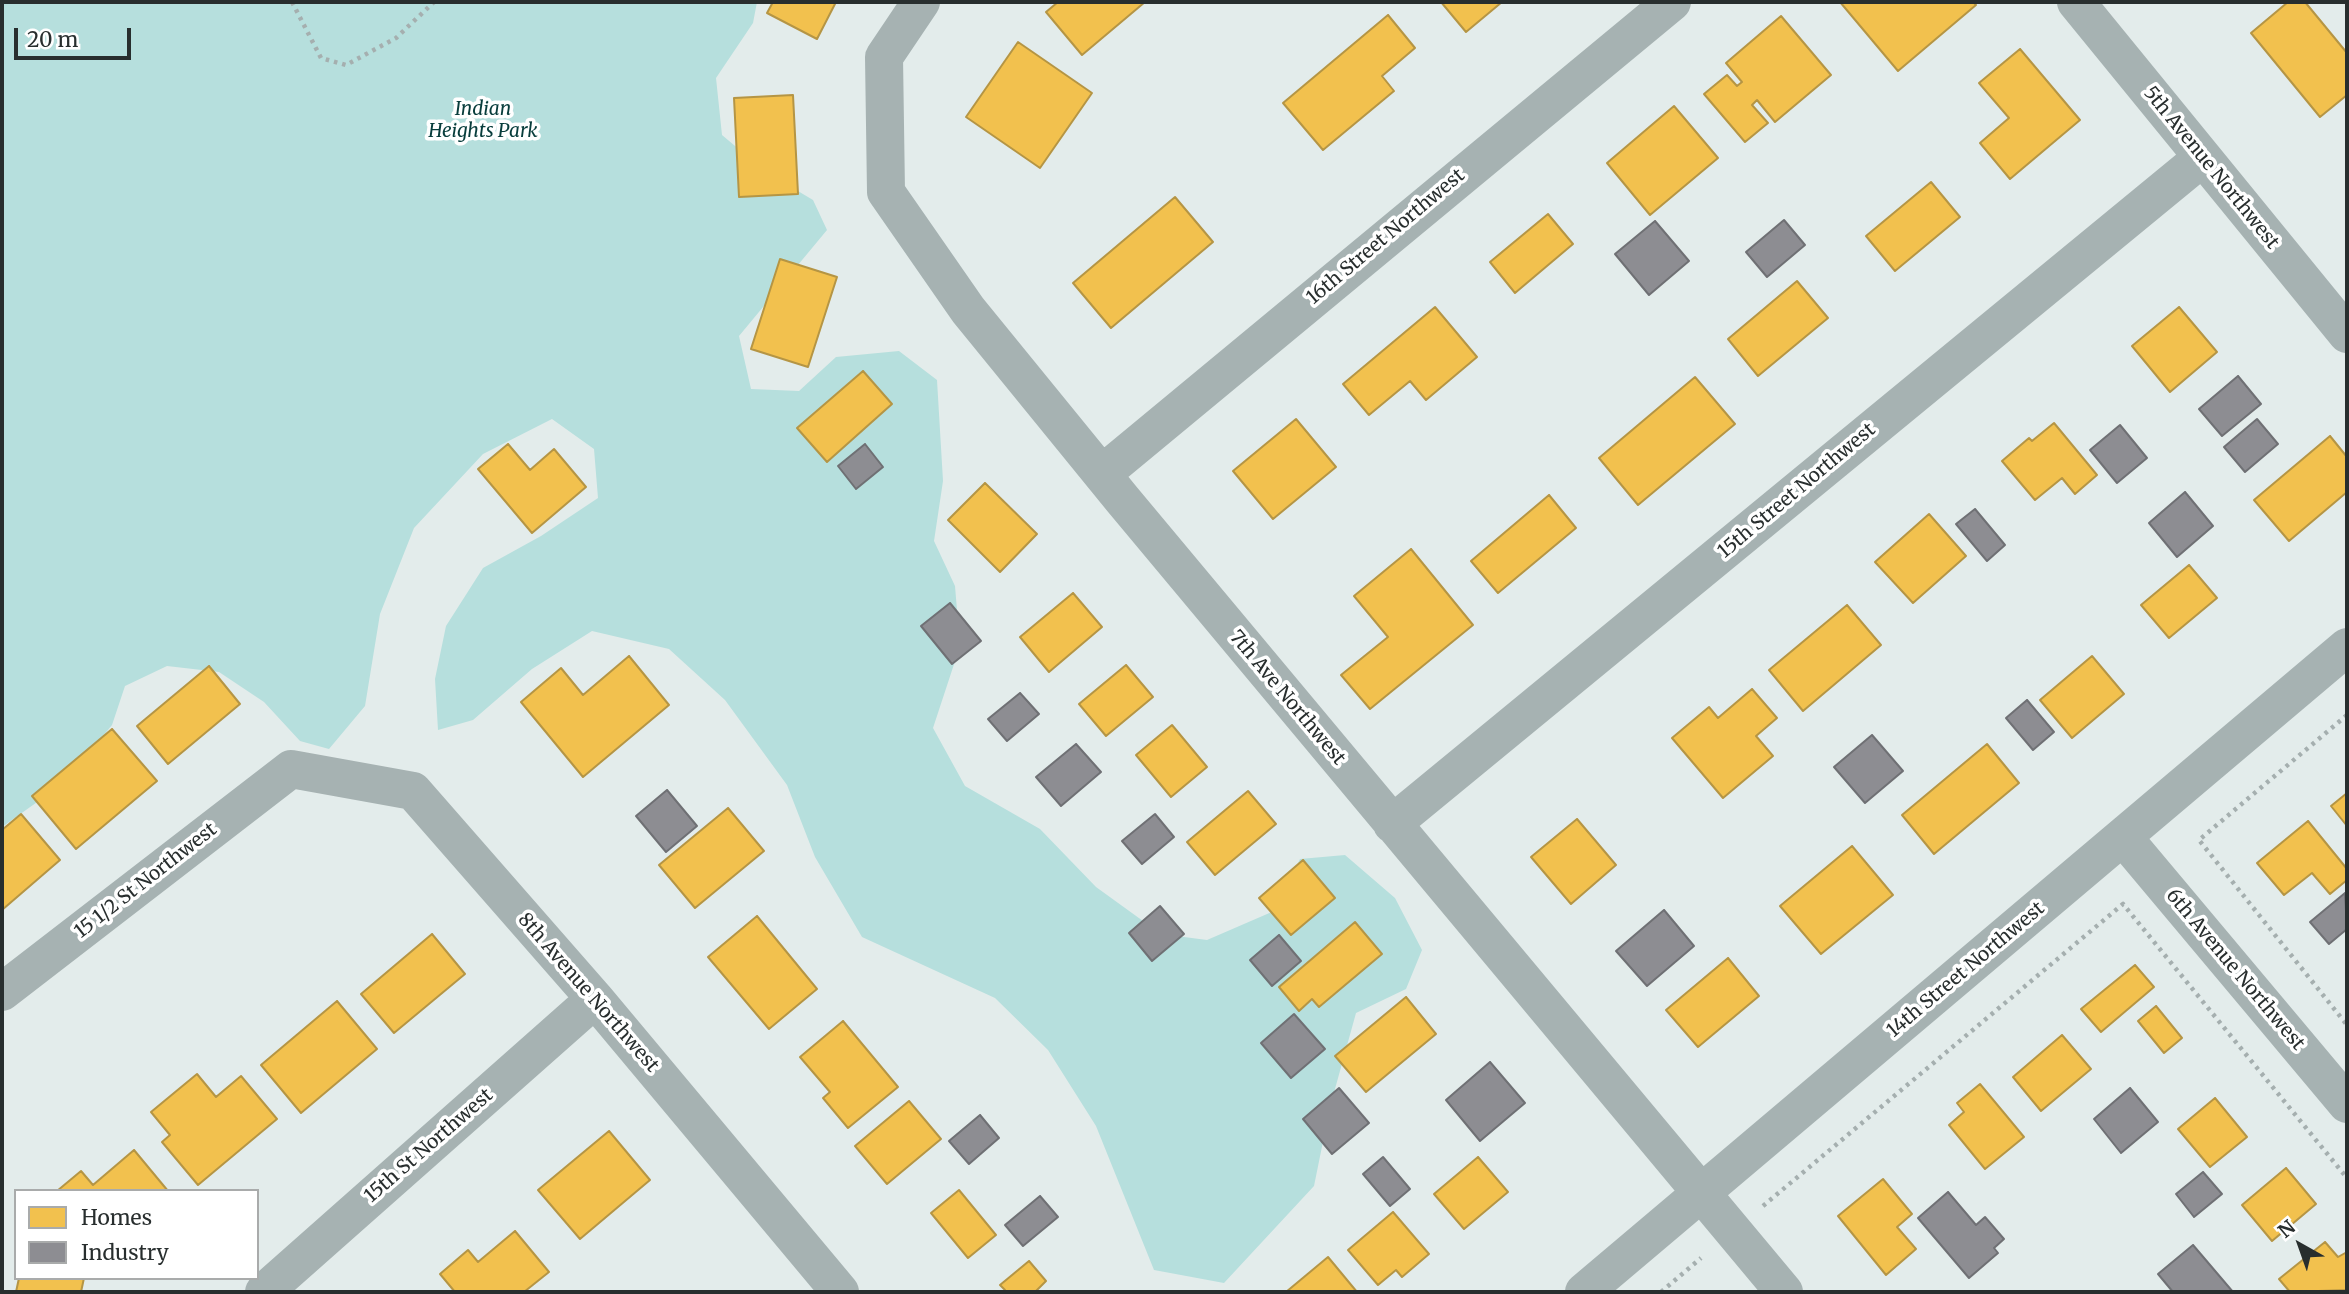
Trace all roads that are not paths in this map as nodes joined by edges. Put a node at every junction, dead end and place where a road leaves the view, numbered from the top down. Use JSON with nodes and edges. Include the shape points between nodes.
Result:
{"nodes":[{"id":1,"x":921,"y":2,"type":"edge"},
{"id":2,"x":1672,"y":2,"type":"edge"},
{"id":3,"x":2076,"y":2,"type":"edge"},
{"id":4,"x":2202,"y":158,"type":"junction"},
{"id":5,"x":2347,"y":334,"type":"edge"},
{"id":6,"x":1102,"y":474,"type":"junction"},
{"id":7,"x":2347,"y":648,"type":"edge"},
{"id":8,"x":291,"y":769,"type":"joint"},
{"id":9,"x":1392,"y":824,"type":"junction"},
{"id":10,"x":2123,"y":837,"type":"junction"},
{"id":11,"x":2,"y":992,"type":"edge"},
{"id":12,"x":595,"y":999,"type":"junction"},
{"id":13,"x":2347,"y":1104,"type":"edge"},
{"id":14,"x":1702,"y":1192,"type":"junction"},
{"id":15,"x":264,"y":1292,"type":"edge"},
{"id":16,"x":840,"y":1292,"type":"edge"},
{"id":17,"x":1584,"y":1292,"type":"edge"},
{"id":18,"x":1784,"y":1292,"type":"edge"}],
"edges":[{"from":1,"to":6,"type":"street","name":"7th Ave Northwest","via":[[884,57],[886,192],[968,310]]},
{"from":2,"to":6,"type":"street","name":"16th Street Northwest"},
{"from":3,"to":4,"type":"street","name":"5th Avenue Northwest"},
{"from":4,"to":5,"type":"street","name":"5th Avenue Northwest"},
{"from":4,"to":9,"type":"street","name":"15th Street Northwest"},
{"from":6,"to":9,"type":"street","name":"7th Ave Northwest"},
{"from":7,"to":10,"type":"street","name":"14th Street Northwest"},
{"from":8,"to":11,"type":"street","name":"15 1/2 St Northwest"},
{"from":8,"to":12,"type":"street","name":"8th Avenue Northwest","via":[[412,791]]},
{"from":9,"to":14,"type":"street","name":"7th Ave Northwest"},
{"from":10,"to":13,"type":"street","name":"6th Avenue Northwest"},
{"from":10,"to":14,"type":"street","name":"14th Street Northwest"},
{"from":12,"to":15,"type":"street","name":"15th St Northwest"},
{"from":12,"to":16,"type":"street","name":"8th Avenue Northwest"},
{"from":14,"to":17,"type":"street","name":"14th Street Northwest"},
{"from":14,"to":18,"type":"street","name":"7th Ave Northwest"}]}
